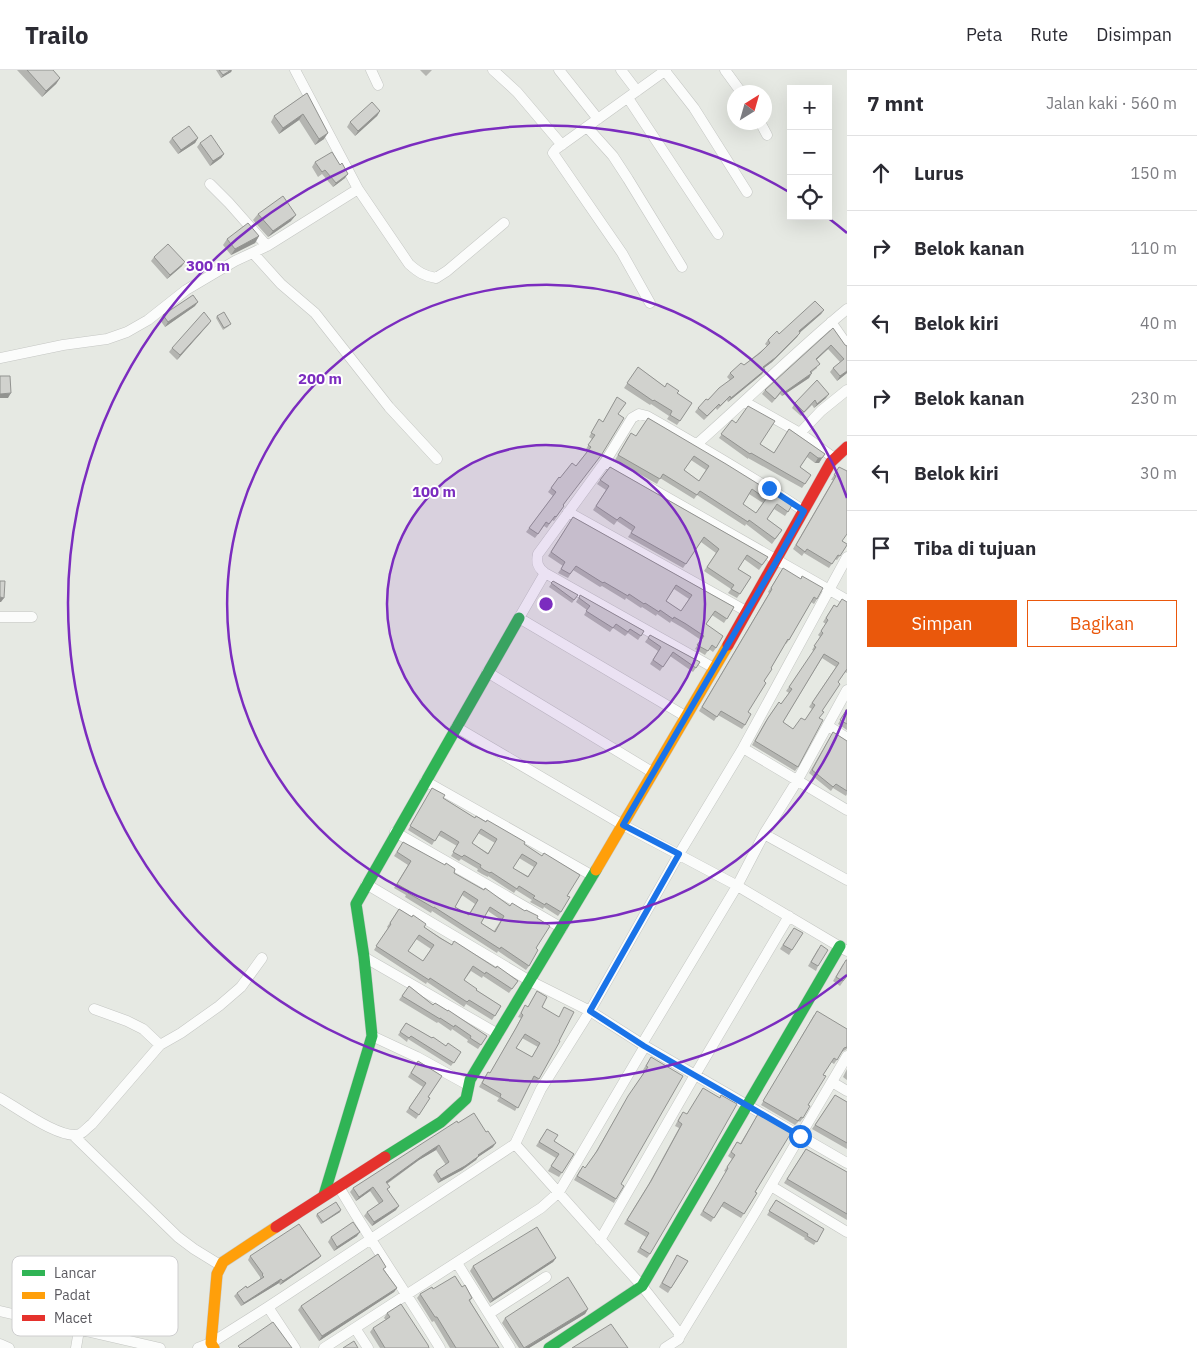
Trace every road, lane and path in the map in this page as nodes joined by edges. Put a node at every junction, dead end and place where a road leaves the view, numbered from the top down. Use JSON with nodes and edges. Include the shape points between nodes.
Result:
{"nodes":[{"id":1,"x":295,"y":70,"type":"edge"},
{"id":2,"x":371,"y":70,"type":"edge"},
{"id":3,"x":493,"y":70,"type":"edge"},
{"id":4,"x":558,"y":70,"type":"edge"},
{"id":5,"x":621,"y":70,"type":"edge"},
{"id":6,"x":665,"y":70,"type":"edge"},
{"id":7,"x":725,"y":70,"type":"edge"},
{"id":8,"x":378,"y":85,"type":"dead end"},
{"id":9,"x":736,"y":85,"type":"edge"},
{"id":10,"x":638,"y":90,"type":"junction"},
{"id":11,"x":628,"y":98,"type":"junction"},
{"id":12,"x":598,"y":119,"type":"junction"},
{"id":13,"x":587,"y":127,"type":"junction"},
{"id":14,"x":765,"y":130,"type":"edge"},
{"id":15,"x":768,"y":135,"type":"dead end"},
{"id":16,"x":562,"y":145,"type":"junction"},
{"id":17,"x":210,"y":184,"type":"dead end"},
{"id":18,"x":358,"y":189,"type":"junction"},
{"id":19,"x":747,"y":192,"type":"dead end"},
{"id":20,"x":504,"y":222,"type":"dead end"},
{"id":21,"x":718,"y":234,"type":"dead end"},
{"id":22,"x":267,"y":246,"type":"junction"},
{"id":23,"x":253,"y":253,"type":"junction"},
{"id":24,"x":682,"y":267,"type":"dead end"},
{"id":25,"x":650,"y":303,"type":"dead end"},
{"id":26,"x":847,"y":309,"type":"edge"},
{"id":27,"x":831,"y":322,"type":"junction"},
{"id":28,"x":847,"y":345,"type":"edge"},
{"id":29,"x":0,"y":358,"type":"edge"},
{"id":30,"x":847,"y":390,"type":"edge"},
{"id":31,"x":745,"y":402,"type":"junction"},
{"id":32,"x":800,"y":432,"type":"junction"},
{"id":33,"x":697,"y":444,"type":"junction"},
{"id":34,"x":847,"y":447,"type":"edge"},
{"id":35,"x":834,"y":458,"type":"junction"},
{"id":36,"x":437,"y":459,"type":"dead end"},
{"id":37,"x":605,"y":462,"type":"junction"},
{"id":38,"x":804,"y":511,"type":"junction"},
{"id":39,"x":568,"y":512,"type":"junction"},
{"id":40,"x":847,"y":557,"type":"edge"},
{"id":41,"x":777,"y":560,"type":"junction"},
{"id":42,"x":545,"y":573,"type":"junction"},
{"id":43,"x":829,"y":590,"type":"junction"},
{"id":44,"x":847,"y":600,"type":"edge"},
{"id":45,"x":746,"y":611,"type":"junction"},
{"id":46,"x":0,"y":617,"type":"edge"},
{"id":47,"x":32,"y":617,"type":"dead end"},
{"id":48,"x":519,"y":618,"type":"junction"},
{"id":49,"x":714,"y":668,"type":"junction"},
{"id":50,"x":487,"y":672,"type":"junction"},
{"id":51,"x":847,"y":690,"type":"edge"},
{"id":52,"x":685,"y":716,"type":"junction"},
{"id":53,"x":828,"y":726,"type":"junction"},
{"id":54,"x":456,"y":727,"type":"junction"},
{"id":55,"x":847,"y":738,"type":"edge"},
{"id":56,"x":743,"y":748,"type":"junction"},
{"id":57,"x":652,"y":772,"type":"junction"},
{"id":58,"x":425,"y":781,"type":"junction"},
{"id":59,"x":796,"y":781,"type":"junction"},
{"id":60,"x":847,"y":810,"type":"edge"},
{"id":61,"x":623,"y":825,"type":"junction"},
{"id":62,"x":395,"y":832,"type":"junction"},
{"id":63,"x":764,"y":834,"type":"junction"},
{"id":64,"x":679,"y":854,"type":"junction"},
{"id":65,"x":593,"y":876,"type":"junction"},
{"id":66,"x":847,"y":880,"type":"edge"},
{"id":67,"x":366,"y":884,"type":"junction"},
{"id":68,"x":738,"y":886,"type":"junction"},
{"id":69,"x":790,"y":916,"type":"junction"},
{"id":70,"x":562,"y":928,"type":"junction"},
{"id":71,"x":844,"y":948,"type":"edge"},
{"id":72,"x":262,"y":958,"type":"dead end"},
{"id":73,"x":364,"y":958,"type":"junction"},
{"id":74,"x":530,"y":981,"type":"junction"},
{"id":75,"x":94,"y":1009,"type":"dead end"},
{"id":76,"x":590,"y":1011,"type":"junction"},
{"id":77,"x":498,"y":1034,"type":"junction"},
{"id":78,"x":372,"y":1036,"type":"junction"},
{"id":79,"x":160,"y":1045,"type":"junction"},
{"id":80,"x":643,"y":1045,"type":"junction"},
{"id":81,"x":847,"y":1056,"type":"edge"},
{"id":82,"x":695,"y":1075,"type":"junction"},
{"id":83,"x":832,"y":1082,"type":"junction"},
{"id":84,"x":468,"y":1085,"type":"junction"},
{"id":85,"x":847,"y":1091,"type":"edge"},
{"id":86,"x":0,"y":1098,"type":"edge"},
{"id":87,"x":748,"y":1106,"type":"junction"},
{"id":88,"x":73,"y":1135,"type":"junction"},
{"id":89,"x":800,"y":1136,"type":"junction"},
{"id":90,"x":515,"y":1144,"type":"junction"},
{"id":91,"x":847,"y":1162,"type":"edge"},
{"id":92,"x":771,"y":1186,"type":"junction"},
{"id":93,"x":339,"y":1187,"type":"junction"},
{"id":94,"x":559,"y":1192,"type":"junction"},
{"id":95,"x":324,"y":1195,"type":"junction"},
{"id":96,"x":847,"y":1232,"type":"edge"},
{"id":97,"x":370,"y":1240,"type":"junction"},
{"id":98,"x":600,"y":1240,"type":"junction"},
{"id":99,"x":216,"y":1263,"type":"junction"},
{"id":100,"x":457,"y":1263,"type":"junction"},
{"id":101,"x":546,"y":1276,"type":"dead end"},
{"id":102,"x":642,"y":1286,"type":"junction"},
{"id":103,"x":407,"y":1294,"type":"junction"},
{"id":104,"x":268,"y":1308,"type":"junction"},
{"id":105,"x":490,"y":1313,"type":"junction"},
{"id":106,"x":355,"y":1328,"type":"junction"},
{"id":107,"x":99,"y":1336,"type":"edge"},
{"id":108,"x":680,"y":1336,"type":"junction"},
{"id":109,"x":0,"y":1344,"type":"edge"},
{"id":110,"x":130,"y":1345,"type":"edge"},
{"id":111,"x":212,"y":1346,"type":"edge"},
{"id":112,"x":9,"y":1348,"type":"edge"},
{"id":113,"x":160,"y":1348,"type":"edge"},
{"id":114,"x":198,"y":1348,"type":"edge"},
{"id":115,"x":295,"y":1348,"type":"edge"},
{"id":116,"x":324,"y":1348,"type":"edge"},
{"id":117,"x":368,"y":1348,"type":"edge"},
{"id":118,"x":440,"y":1348,"type":"edge"},
{"id":119,"x":510,"y":1348,"type":"edge"},
{"id":120,"x":550,"y":1348,"type":"edge"},
{"id":121,"x":665,"y":1348,"type":"edge"}],
"edges":[{"from":1,"to":18,"type":"street"},
{"from":2,"to":8,"type":"street"},
{"from":3,"to":16,"type":"street","via":[[517,92]]},
{"from":4,"to":12,"type":"street"},
{"from":5,"to":10,"type":"street"},
{"from":6,"to":10,"type":"street"},
{"from":6,"to":19,"type":"street","via":[[699,116]]},
{"from":7,"to":9,"type":"street"},
{"from":10,"to":11,"type":"street"},
{"from":11,"to":12,"type":"street"},
{"from":11,"to":21,"type":"street"},
{"from":12,"to":13,"type":"street"},
{"from":13,"to":16,"type":"street"},
{"from":13,"to":24,"type":"street","via":[[628,179]]},
{"from":14,"to":15,"type":"street"},
{"from":16,"to":25,"type":"street","via":[[553,153],[554,158],[622,253]]},
{"from":17,"to":22,"type":"street"},
{"from":18,"to":20,"type":"street","via":[[409,264],[426,276],[436,278],[447,271]]},
{"from":18,"to":22,"type":"street"},
{"from":22,"to":23,"type":"street"},
{"from":23,"to":29,"type":"street","via":[[186,290],[127,332],[107,339]]},
{"from":23,"to":36,"type":"street","via":[[281,284],[315,313],[389,407]]},
{"from":26,"to":27,"type":"street"},
{"from":27,"to":28,"type":"street"},
{"from":27,"to":31,"type":"street"},
{"from":30,"to":32,"type":"street"},
{"from":31,"to":32,"type":"street"},
{"from":31,"to":33,"type":"street"},
{"from":32,"to":35,"type":"street"},
{"from":33,"to":37,"type":"street","via":[[639,414],[632,418]]},
{"from":33,"to":38,"type":"street"},
{"from":34,"to":35,"type":"street"},
{"from":35,"to":38,"type":"street"},
{"from":37,"to":39,"type":"street"},
{"from":37,"to":41,"type":"street"},
{"from":38,"to":41,"type":"street"},
{"from":39,"to":42,"type":"street","via":[[538,554],[538,566]]},
{"from":39,"to":45,"type":"street"},
{"from":40,"to":43,"type":"street"},
{"from":41,"to":43,"type":"street"},
{"from":41,"to":45,"type":"street"},
{"from":42,"to":48,"type":"street"},
{"from":42,"to":49,"type":"street"},
{"from":43,"to":44,"type":"street"},
{"from":43,"to":56,"type":"street"},
{"from":45,"to":49,"type":"street"},
{"from":46,"to":47,"type":"street"},
{"from":48,"to":50,"type":"street"},
{"from":48,"to":52,"type":"street"},
{"from":49,"to":52,"type":"street"},
{"from":50,"to":54,"type":"street"},
{"from":50,"to":57,"type":"street"},
{"from":51,"to":53,"type":"street"},
{"from":52,"to":57,"type":"street"},
{"from":53,"to":55,"type":"street"},
{"from":53,"to":59,"type":"street"},
{"from":54,"to":58,"type":"street"},
{"from":54,"to":61,"type":"street"},
{"from":56,"to":59,"type":"street"},
{"from":56,"to":64,"type":"street"},
{"from":57,"to":61,"type":"street"},
{"from":58,"to":62,"type":"street"},
{"from":58,"to":65,"type":"street"},
{"from":59,"to":60,"type":"street"},
{"from":59,"to":63,"type":"street"},
{"from":61,"to":64,"type":"street"},
{"from":61,"to":65,"type":"street"},
{"from":62,"to":67,"type":"street"},
{"from":62,"to":70,"type":"street"},
{"from":63,"to":66,"type":"street"},
{"from":63,"to":68,"type":"street"},
{"from":64,"to":68,"type":"street"},
{"from":64,"to":76,"type":"street"},
{"from":65,"to":70,"type":"street"},
{"from":67,"to":73,"type":"street","via":[[356,904]]},
{"from":67,"to":74,"type":"street"},
{"from":68,"to":69,"type":"street"},
{"from":68,"to":80,"type":"street"},
{"from":69,"to":71,"type":"street"},
{"from":69,"to":82,"type":"street"},
{"from":70,"to":74,"type":"street"},
{"from":71,"to":87,"type":"street"},
{"from":72,"to":79,"type":"street","via":[[241,987],[219,1006]]},
{"from":73,"to":77,"type":"street"},
{"from":73,"to":78,"type":"street"},
{"from":74,"to":76,"type":"street"},
{"from":74,"to":77,"type":"street"},
{"from":75,"to":79,"type":"street","via":[[143,1029]]},
{"from":76,"to":80,"type":"street"},
{"from":76,"to":90,"type":"street","via":[[541,1089]]},
{"from":77,"to":84,"type":"street"},
{"from":78,"to":84,"type":"street","via":[[417,1056]]},
{"from":78,"to":95,"type":"street"},
{"from":79,"to":88,"type":"street","via":[[92,1124],[80,1134]]},
{"from":80,"to":82,"type":"street"},
{"from":80,"to":94,"type":"street"},
{"from":81,"to":83,"type":"street"},
{"from":82,"to":87,"type":"street"},
{"from":82,"to":98,"type":"street"},
{"from":83,"to":85,"type":"street"},
{"from":83,"to":89,"type":"street"},
{"from":84,"to":93,"type":"street","via":[[466,1099],[441,1122]]},
{"from":86,"to":88,"type":"street","via":[[56,1130]]},
{"from":87,"to":89,"type":"street"},
{"from":87,"to":102,"type":"street"},
{"from":88,"to":99,"type":"street","via":[[194,1249]]},
{"from":89,"to":91,"type":"street"},
{"from":89,"to":92,"type":"street"},
{"from":90,"to":94,"type":"street"},
{"from":90,"to":97,"type":"street"},
{"from":92,"to":96,"type":"street"},
{"from":92,"to":108,"type":"street"},
{"from":93,"to":95,"type":"street"},
{"from":93,"to":97,"type":"street"},
{"from":94,"to":98,"type":"street"},
{"from":94,"to":100,"type":"street","via":[[541,1208]]},
{"from":95,"to":99,"type":"street"},
{"from":97,"to":103,"type":"street"},
{"from":97,"to":104,"type":"street"},
{"from":98,"to":102,"type":"street"},
{"from":99,"to":111,"type":"street"},
{"from":100,"to":103,"type":"street"},
{"from":100,"to":105,"type":"street"},
{"from":101,"to":105,"type":"street"},
{"from":102,"to":108,"type":"street"},
{"from":102,"to":120,"type":"street"},
{"from":103,"to":106,"type":"street"},
{"from":103,"to":118,"type":"street"},
{"from":104,"to":111,"type":"street"},
{"from":104,"to":115,"type":"street"},
{"from":105,"to":119,"type":"street"},
{"from":106,"to":116,"type":"street"},
{"from":106,"to":117,"type":"street"},
{"from":107,"to":110,"type":"street"},
{"from":108,"to":121,"type":"street","via":[[678,1341]]},
{"from":109,"to":112,"type":"street"},
{"from":110,"to":113,"type":"street"},
{"from":111,"to":114,"type":"street"}]}
